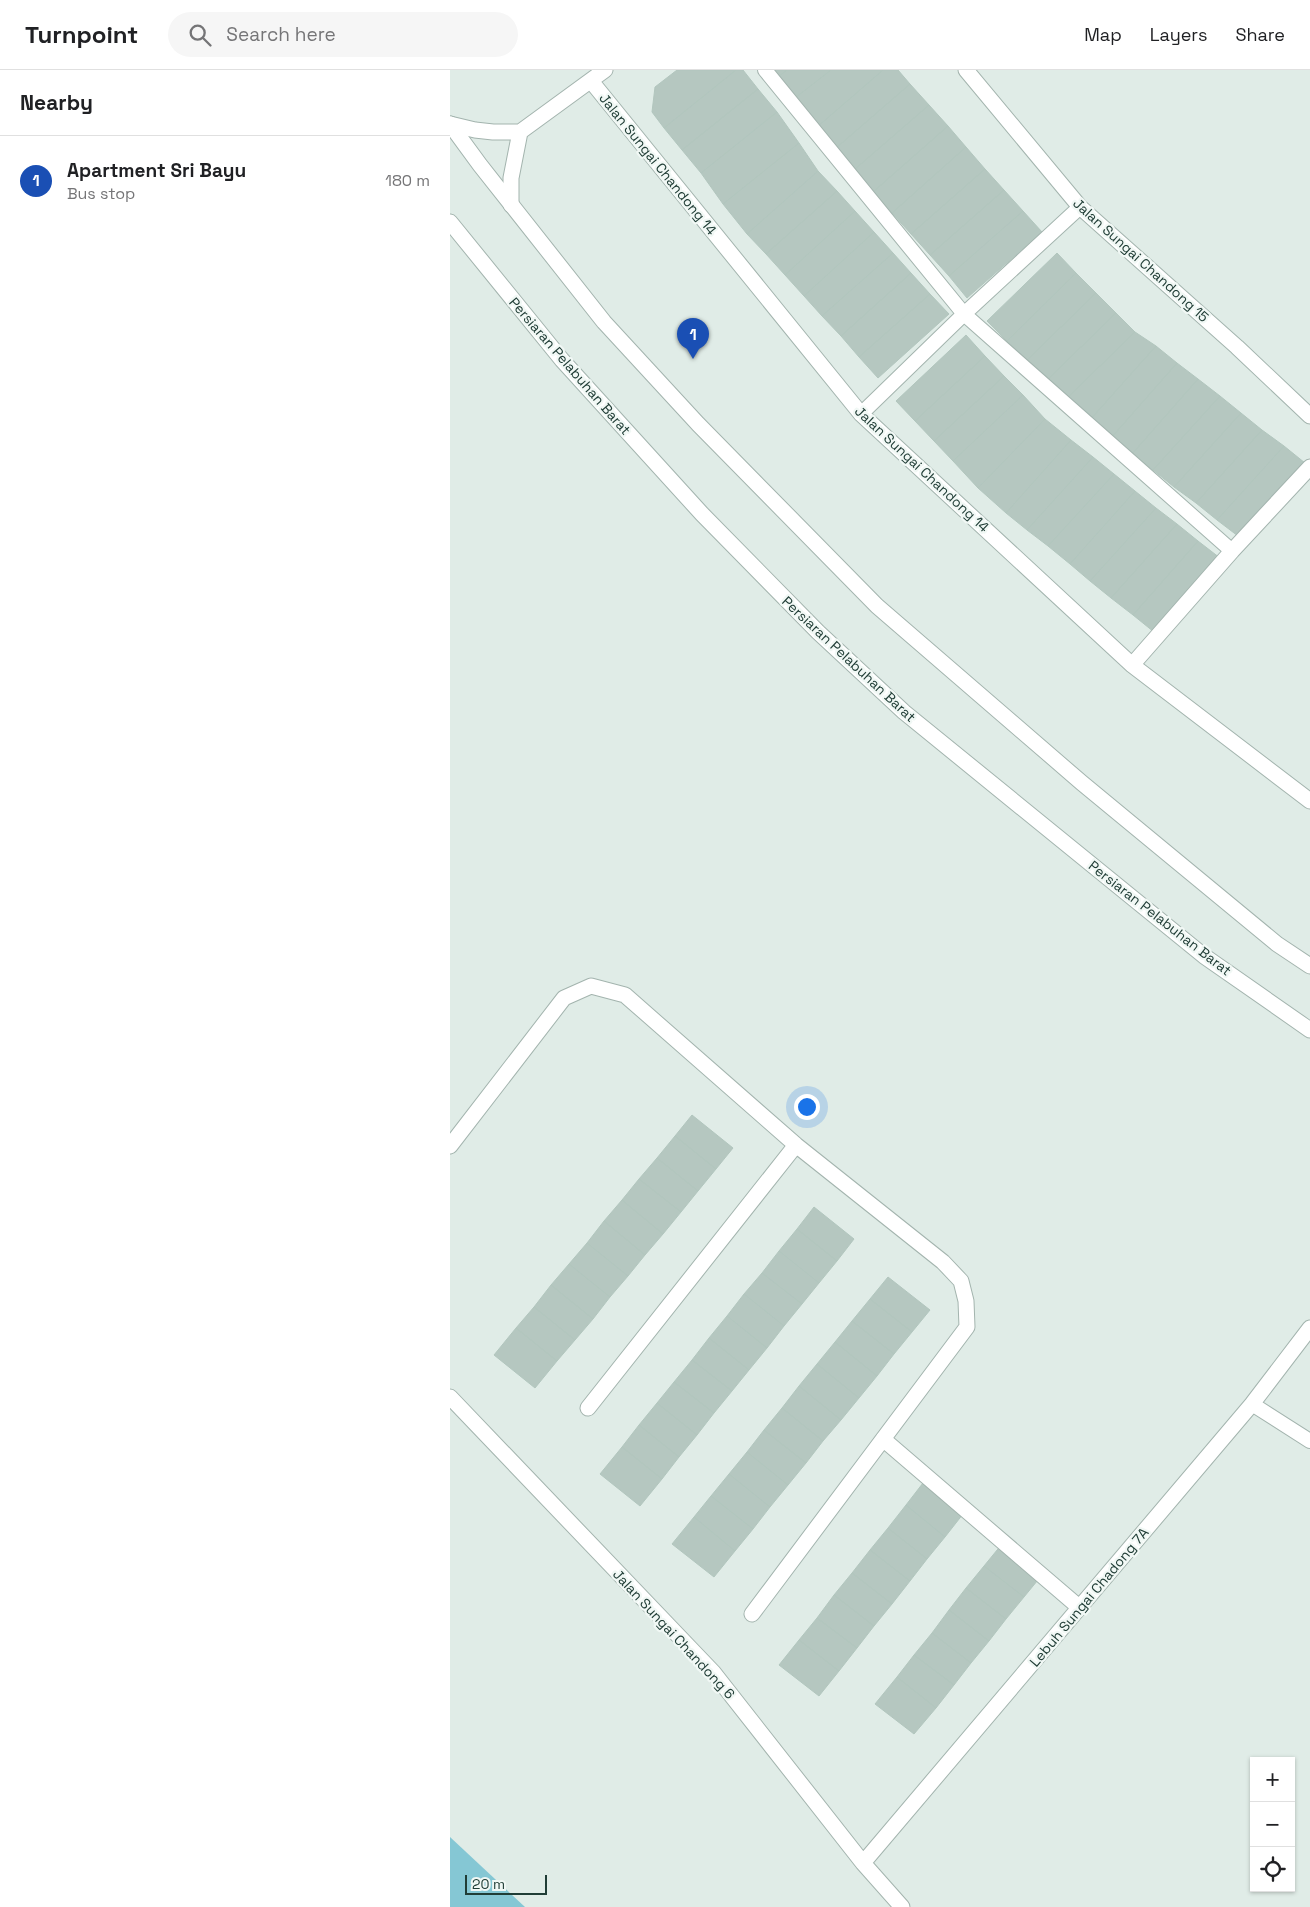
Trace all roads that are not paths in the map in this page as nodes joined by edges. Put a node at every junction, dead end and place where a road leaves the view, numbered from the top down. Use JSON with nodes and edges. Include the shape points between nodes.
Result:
{"nodes":[{"id":1,"x":605,"y":70,"type":"edge"},
{"id":2,"x":765,"y":70,"type":"edge"},
{"id":3,"x":966,"y":70,"type":"edge"},
{"id":4,"x":591,"y":81,"type":"junction"},
{"id":5,"x":450,"y":124,"type":"edge"},
{"id":6,"x":520,"y":132,"type":"junction"},
{"id":7,"x":511,"y":206,"type":"junction"},
{"id":8,"x":1080,"y":207,"type":"junction"},
{"id":9,"x":450,"y":222,"type":"edge"},
{"id":10,"x":964,"y":314,"type":"junction"},
{"id":11,"x":861,"y":414,"type":"junction"},
{"id":12,"x":1310,"y":416,"type":"edge"},
{"id":13,"x":1310,"y":466,"type":"edge"},
{"id":14,"x":1232,"y":551,"type":"junction"},
{"id":15,"x":1132,"y":666,"type":"junction"},
{"id":16,"x":1310,"y":801,"type":"edge"},
{"id":17,"x":1310,"y":966,"type":"edge"},
{"id":18,"x":1310,"y":1030,"type":"edge"},
{"id":19,"x":796,"y":1145,"type":"junction"},
{"id":20,"x":450,"y":1146,"type":"edge"},
{"id":21,"x":1310,"y":1328,"type":"edge"},
{"id":22,"x":450,"y":1397,"type":"edge"},
{"id":23,"x":1252,"y":1404,"type":"junction"},
{"id":24,"x":588,"y":1408,"type":"dead end"},
{"id":25,"x":883,"y":1439,"type":"junction"},
{"id":26,"x":1310,"y":1442,"type":"edge"},
{"id":27,"x":1080,"y":1608,"type":"junction"},
{"id":28,"x":752,"y":1614,"type":"dead end"},
{"id":29,"x":863,"y":1863,"type":"junction"},
{"id":30,"x":902,"y":1907,"type":"edge"}],
"edges":[{"from":1,"to":4,"type":"street"},
{"from":2,"to":10,"type":"lane"},
{"from":3,"to":8,"type":"street","name":"Jalan Sungai Chandong 15"},
{"from":4,"to":6,"type":"street"},
{"from":4,"to":11,"type":"street","name":"Jalan Sungai Chandong 14"},
{"from":5,"to":6,"type":"street","via":[[474,130]]},
{"from":5,"to":7,"type":"street"},
{"from":6,"to":7,"type":"street","via":[[511,178]]},
{"from":7,"to":17,"type":"street","via":[[618,337],[698,424],[877,606],[1082,783],[1277,944]]},
{"from":8,"to":10,"type":"lane"},
{"from":8,"to":12,"type":"street","name":"Jalan Sungai Chandong 15"},
{"from":9,"to":18,"type":"street","name":"Persiaran Pelabuhan Barat","via":[[569,367],[702,514],[818,632],[904,712],[1196,950]]},
{"from":10,"to":11,"type":"lane"},
{"from":10,"to":14,"type":"lane"},
{"from":11,"to":15,"type":"street","name":"Jalan Sungai Chandong 14"},
{"from":13,"to":14,"type":"street"},
{"from":14,"to":15,"type":"street"},
{"from":15,"to":16,"type":"street","name":"Jalan Sungai Chandong 14"},
{"from":19,"to":20,"type":"street","via":[[626,995],[592,986],[564,998]]},
{"from":19,"to":24,"type":"street"},
{"from":19,"to":25,"type":"street","via":[[943,1262],[960,1281],[966,1301],[967,1327]]},
{"from":21,"to":23,"type":"street","name":"Lebuh Sungai Chadong 7A"},
{"from":22,"to":29,"type":"street","name":"Jalan Sungai Chandong 6","via":[[713,1672]]},
{"from":23,"to":26,"type":"lane"},
{"from":23,"to":27,"type":"street","name":"Lebuh Sungai Chadong 7A"},
{"from":25,"to":27,"type":"street"},
{"from":25,"to":28,"type":"street"},
{"from":27,"to":29,"type":"street","name":"Lebuh Sungai Chadong 7A"},
{"from":29,"to":30,"type":"street","name":"Jalan Sungai Chandong 6"}]}
